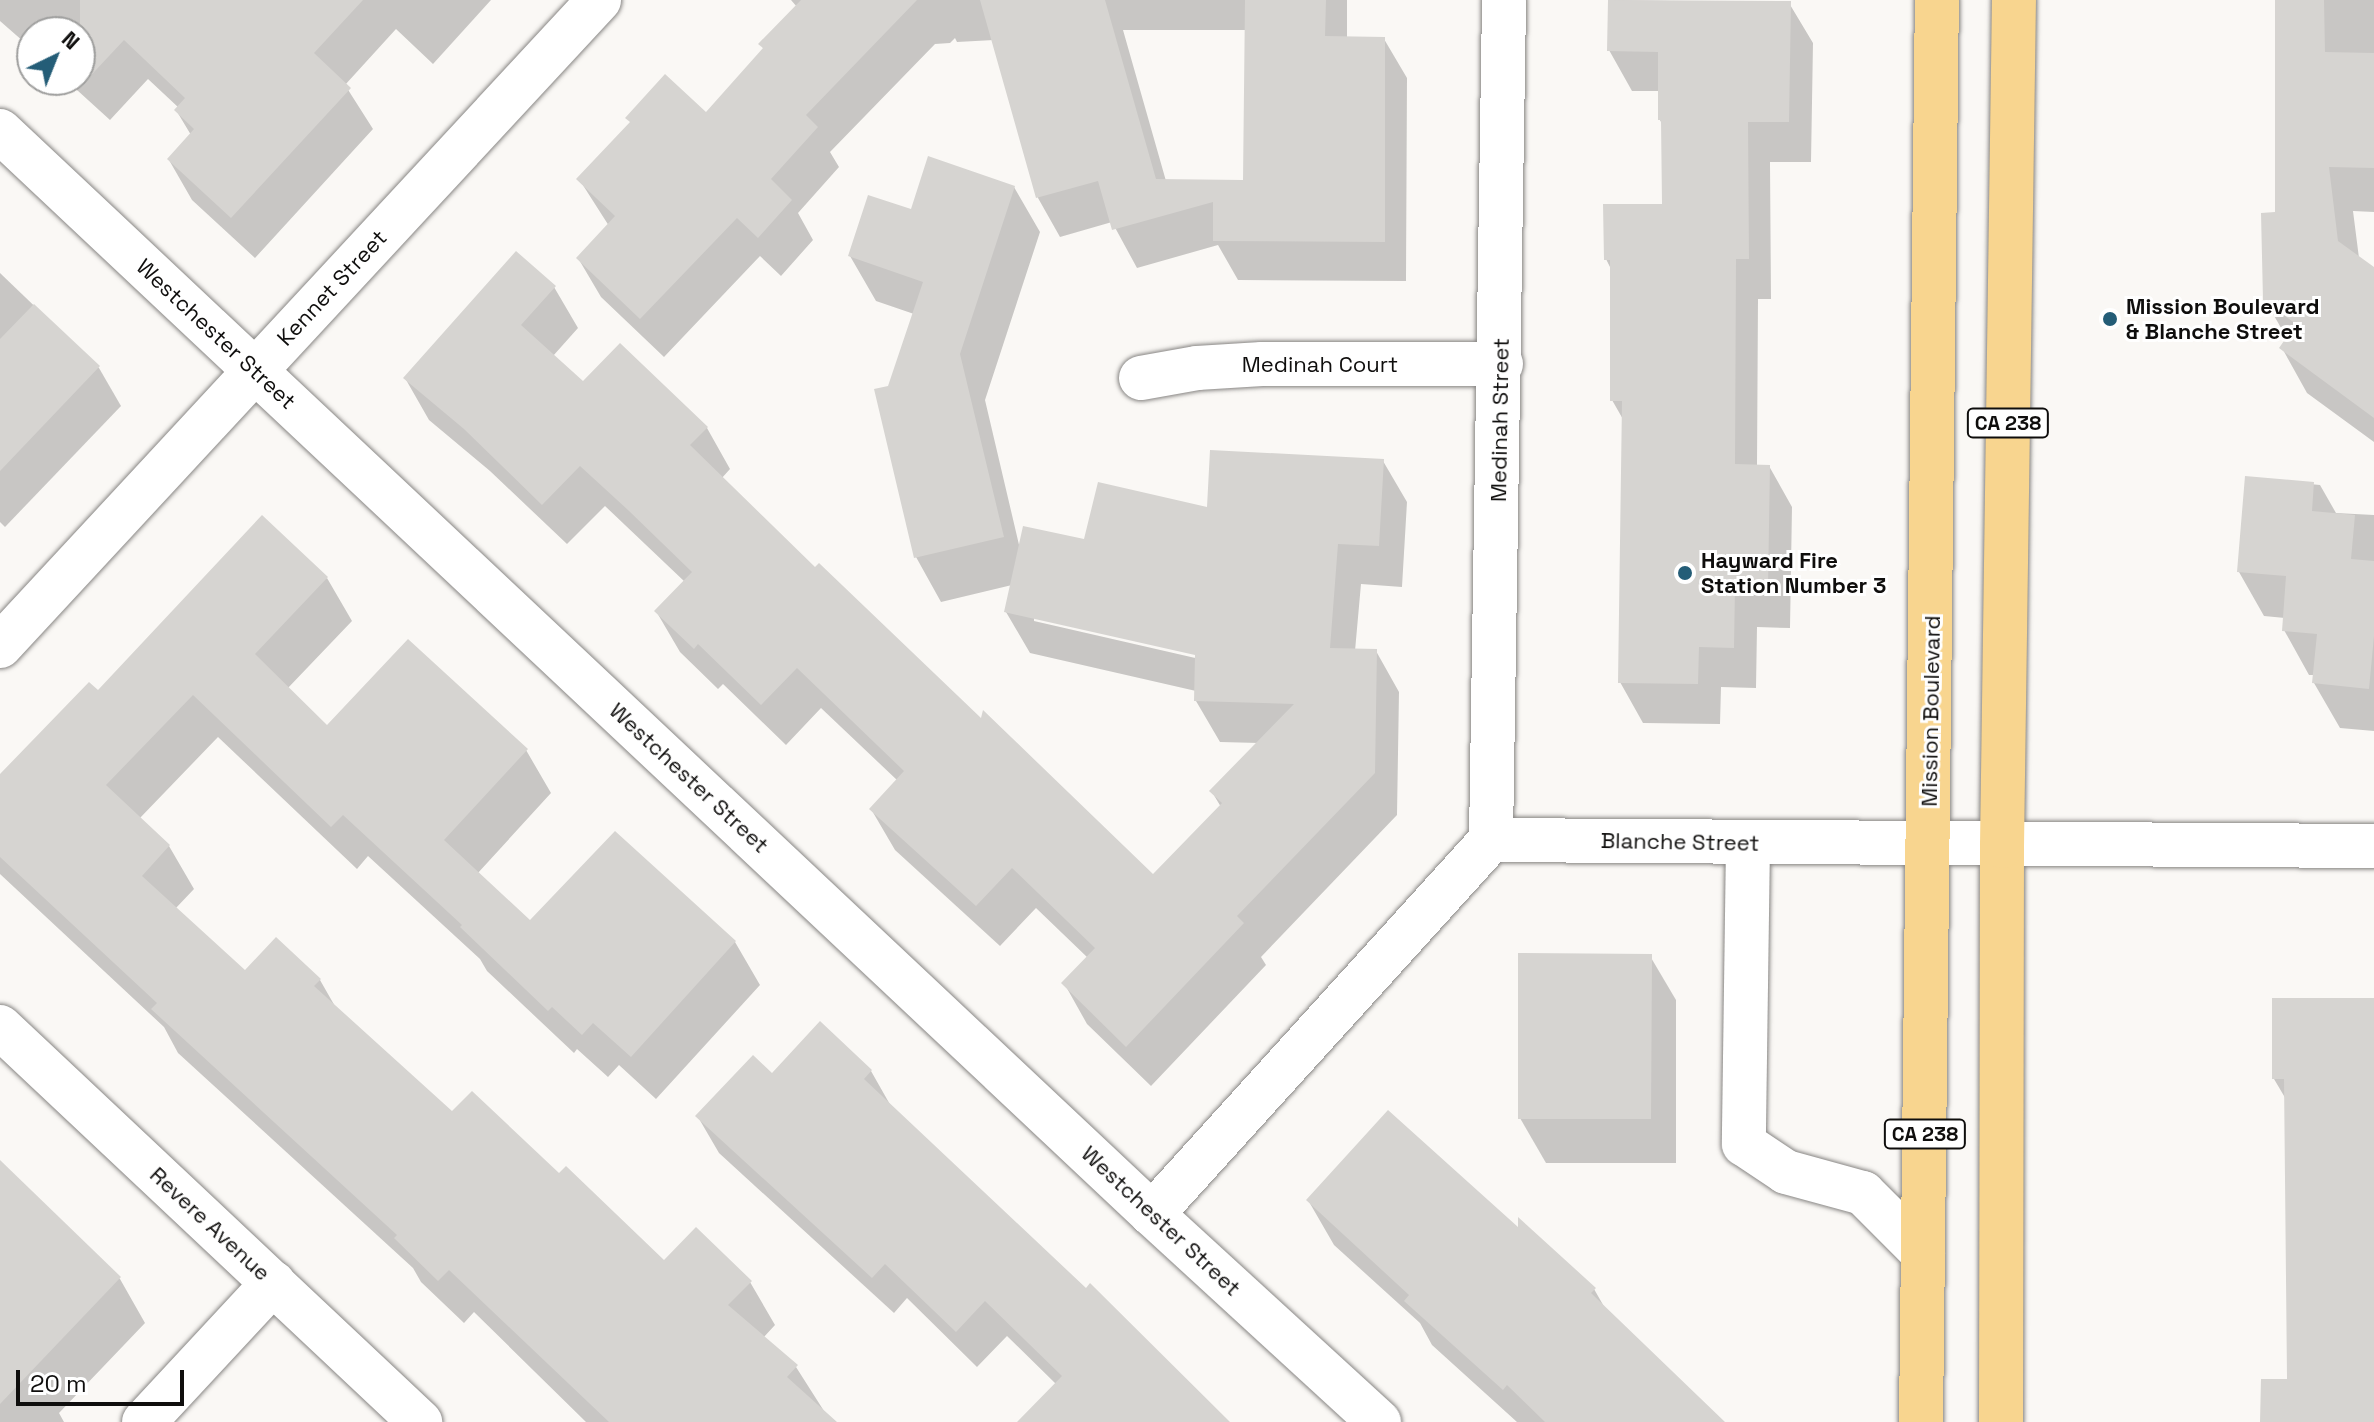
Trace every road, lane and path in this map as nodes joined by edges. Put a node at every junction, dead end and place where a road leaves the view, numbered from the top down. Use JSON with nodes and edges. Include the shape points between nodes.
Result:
{"nodes":[{"id":1,"x":599,"y":0,"type":"edge"},
{"id":2,"x":1504,"y":0,"type":"edge"},
{"id":3,"x":1937,"y":0,"type":"edge"},
{"id":4,"x":2014,"y":0,"type":"edge"},
{"id":5,"x":0,"y":131,"type":"edge"},
{"id":6,"x":1501,"y":364,"type":"junction"},
{"id":7,"x":255,"y":371,"type":"junction"},
{"id":8,"x":1141,"y":378,"type":"dead end"},
{"id":9,"x":0,"y":646,"type":"edge"},
{"id":10,"x":1491,"y":840,"type":"junction"},
{"id":11,"x":1748,"y":843,"type":"junction"},
{"id":12,"x":1929,"y":845,"type":"junction"},
{"id":13,"x":2002,"y":846,"type":"junction"},
{"id":14,"x":2374,"y":846,"type":"edge"},
{"id":15,"x":0,"y":1027,"type":"edge"},
{"id":16,"x":1152,"y":1214,"type":"junction"},
{"id":17,"x":1923,"y":1253,"type":"junction"},
{"id":18,"x":273,"y":1283,"type":"junction"},
{"id":19,"x":144,"y":1422,"type":"edge"},
{"id":20,"x":420,"y":1422,"type":"edge"},
{"id":21,"x":1379,"y":1422,"type":"edge"},
{"id":22,"x":1921,"y":1422,"type":"edge"},
{"id":23,"x":2001,"y":1422,"type":"edge"}],
"edges":[{"from":1,"to":7,"type":"street","name":"Kennet Street"},
{"from":2,"to":6,"type":"street","name":"Medinah Street"},
{"from":3,"to":12,"type":"main road","name":"Mission Boulevard","number":"CA 238"},
{"from":4,"to":13,"type":"main road","number":"CA 238"},
{"from":5,"to":7,"type":"street","name":"Westchester Street"},
{"from":6,"to":8,"type":"street","name":"Medinah Court","via":[[1262,364]]},
{"from":6,"to":10,"type":"street","name":"Medinah Street"},
{"from":7,"to":9,"type":"street","name":"Kennet Street"},
{"from":7,"to":16,"type":"street","name":"Westchester Street"},
{"from":10,"to":11,"type":"street","name":"Blanche Street"},
{"from":10,"to":16,"type":"street"},
{"from":11,"to":12,"type":"street","name":"Blanche Street"},
{"from":11,"to":17,"type":"street","via":[[1744,1144],[1786,1172],[1863,1193]]},
{"from":12,"to":13,"type":"street","name":"Blanche Street"},
{"from":12,"to":17,"type":"main road","name":"Mission Boulevard","number":"CA 238"},
{"from":13,"to":14,"type":"street","name":"Blanche Street"},
{"from":13,"to":23,"type":"main road","number":"CA 238"},
{"from":15,"to":18,"type":"street","name":"Revere Avenue"},
{"from":16,"to":21,"type":"street","name":"Westchester Street"},
{"from":17,"to":22,"type":"main road","name":"Mission Boulevard","number":"CA 238"},
{"from":18,"to":19,"type":"street"},
{"from":18,"to":20,"type":"street","name":"Revere Avenue"}]}
